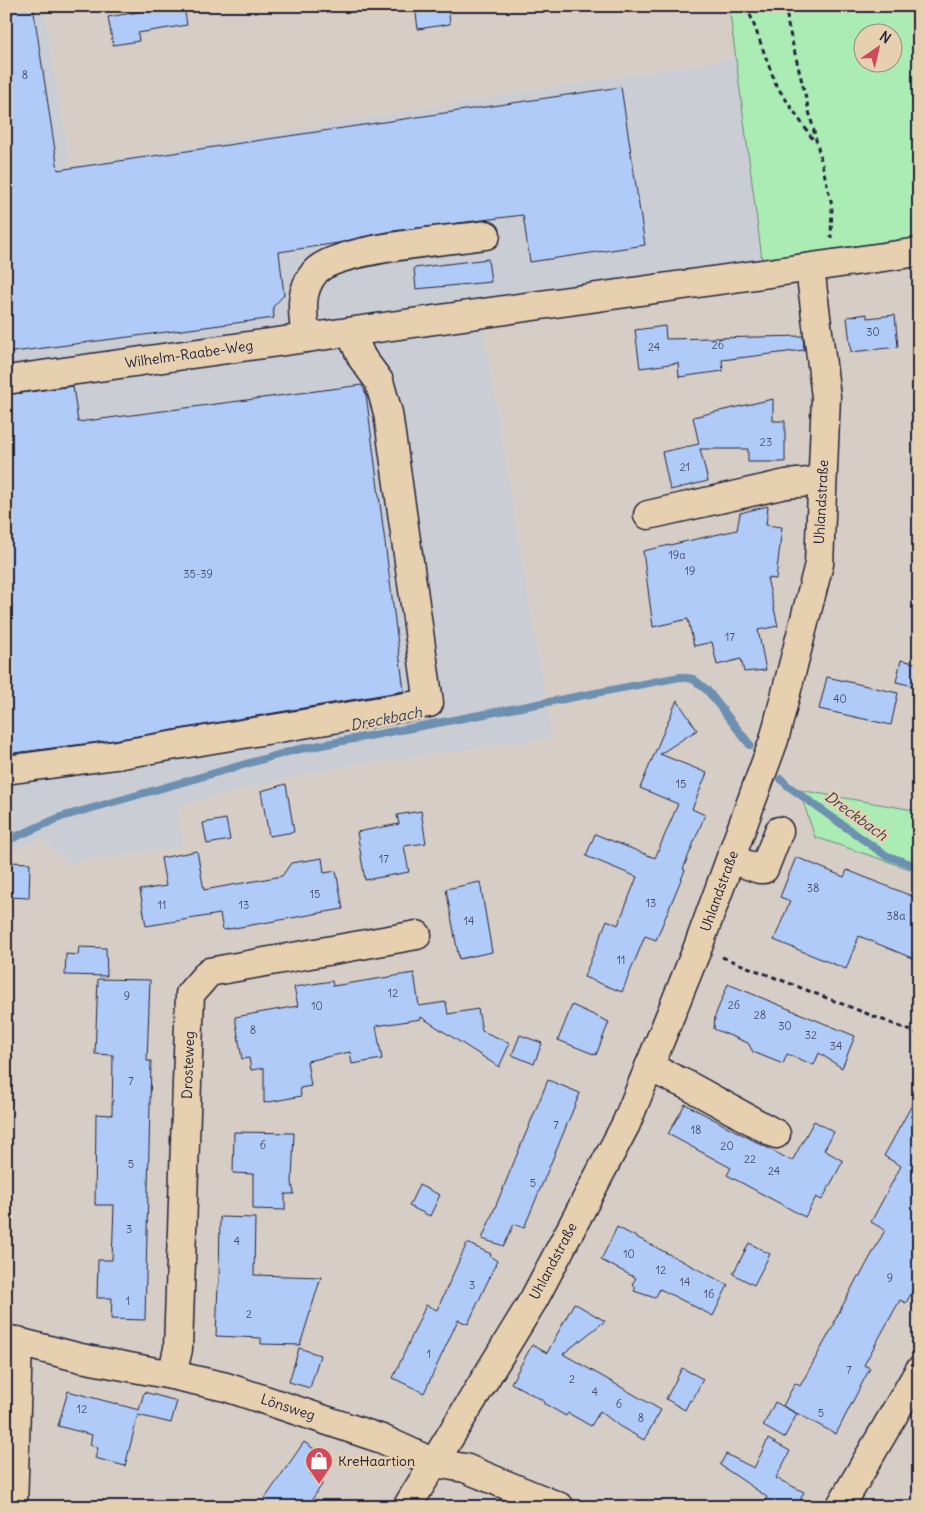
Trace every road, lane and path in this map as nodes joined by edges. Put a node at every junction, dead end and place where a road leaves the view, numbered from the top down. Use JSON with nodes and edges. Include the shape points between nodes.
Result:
{"nodes":[{"id":1,"x":747,"y":6,"type":"edge"},
{"id":2,"x":786,"y":6,"type":"edge"},
{"id":3,"x":816,"y":144,"type":"junction"},
{"id":4,"x":486,"y":236,"type":"dead end"},
{"id":5,"x":919,"y":252,"type":"edge"},
{"id":6,"x":821,"y":266,"type":"junction"},
{"id":7,"x":361,"y":331,"type":"junction"},
{"id":8,"x":306,"y":338,"type":"junction"},
{"id":9,"x":6,"y":380,"type":"edge"},
{"id":10,"x":822,"y":481,"type":"junction"},
{"id":11,"x":648,"y":515,"type":"dead end"},
{"id":12,"x":6,"y":770,"type":"edge"},
{"id":13,"x":779,"y":831,"type":"dead end"},
{"id":14,"x":731,"y":858,"type":"junction"},
{"id":15,"x":417,"y":935,"type":"dead end"},
{"id":16,"x":698,"y":947,"type":"junction"},
{"id":17,"x":919,"y":1034,"type":"edge"},
{"id":18,"x":649,"y":1067,"type":"junction"},
{"id":19,"x":776,"y":1134,"type":"dead end"},
{"id":20,"x":12,"y":1340,"type":"edge"},
{"id":21,"x":919,"y":1371,"type":"edge"},
{"id":22,"x":172,"y":1375,"type":"junction"},
{"id":23,"x":434,"y":1463,"type":"junction"},
{"id":24,"x":13,"y":1507,"type":"edge"},
{"id":25,"x":407,"y":1507,"type":"edge"},
{"id":26,"x":560,"y":1507,"type":"edge"},
{"id":27,"x":840,"y":1507,"type":"edge"}],
"edges":[{"from":1,"to":3,"type":"path","via":[[776,85]]},
{"from":2,"to":3,"type":"path"},
{"from":3,"to":6,"type":"path","via":[[832,205]]},
{"from":4,"to":8,"type":"street","via":[[385,248],[335,260],[316,272],[304,291],[302,310]]},
{"from":5,"to":6,"type":"street","name":"Wilhelm-Raabe-Weg"},
{"from":6,"to":7,"type":"street","name":"Wilhelm-Raabe-Weg"},
{"from":6,"to":10,"type":"street","name":"Uhlandstraße","via":[[826,397]]},
{"from":7,"to":8,"type":"street","name":"Wilhelm-Raabe-Weg"},
{"from":7,"to":12,"type":"street","via":[[362,358],[379,381],[388,413],[429,704]]},
{"from":8,"to":9,"type":"street","name":"Wilhelm-Raabe-Weg"},
{"from":10,"to":11,"type":"street","via":[[786,484]]},
{"from":10,"to":14,"type":"street","name":"Uhlandstraße","via":[[818,564],[774,740]]},
{"from":13,"to":14,"type":"street","via":[[764,869]]},
{"from":14,"to":16,"type":"street","name":"Uhlandstraße"},
{"from":15,"to":22,"type":"street","name":"Drosteweg","via":[[209,972],[190,994],[178,1349]]},
{"from":16,"to":17,"type":"path"},
{"from":16,"to":18,"type":"street","name":"Uhlandstraße"},
{"from":18,"to":19,"type":"street"},
{"from":18,"to":23,"type":"street","name":"Uhlandstraße","via":[[626,1124],[534,1299]]},
{"from":20,"to":22,"type":"street","name":"Lönsweg","via":[[81,1358]]},
{"from":20,"to":24,"type":"street"},
{"from":21,"to":27,"type":"street"},
{"from":22,"to":23,"type":"street","name":"Lönsweg","via":[[277,1403],[382,1439]]},
{"from":23,"to":25,"type":"street","name":"Uhlandstraße"},
{"from":23,"to":26,"type":"street","name":"Lönsweg","via":[[465,1468]]}]}
